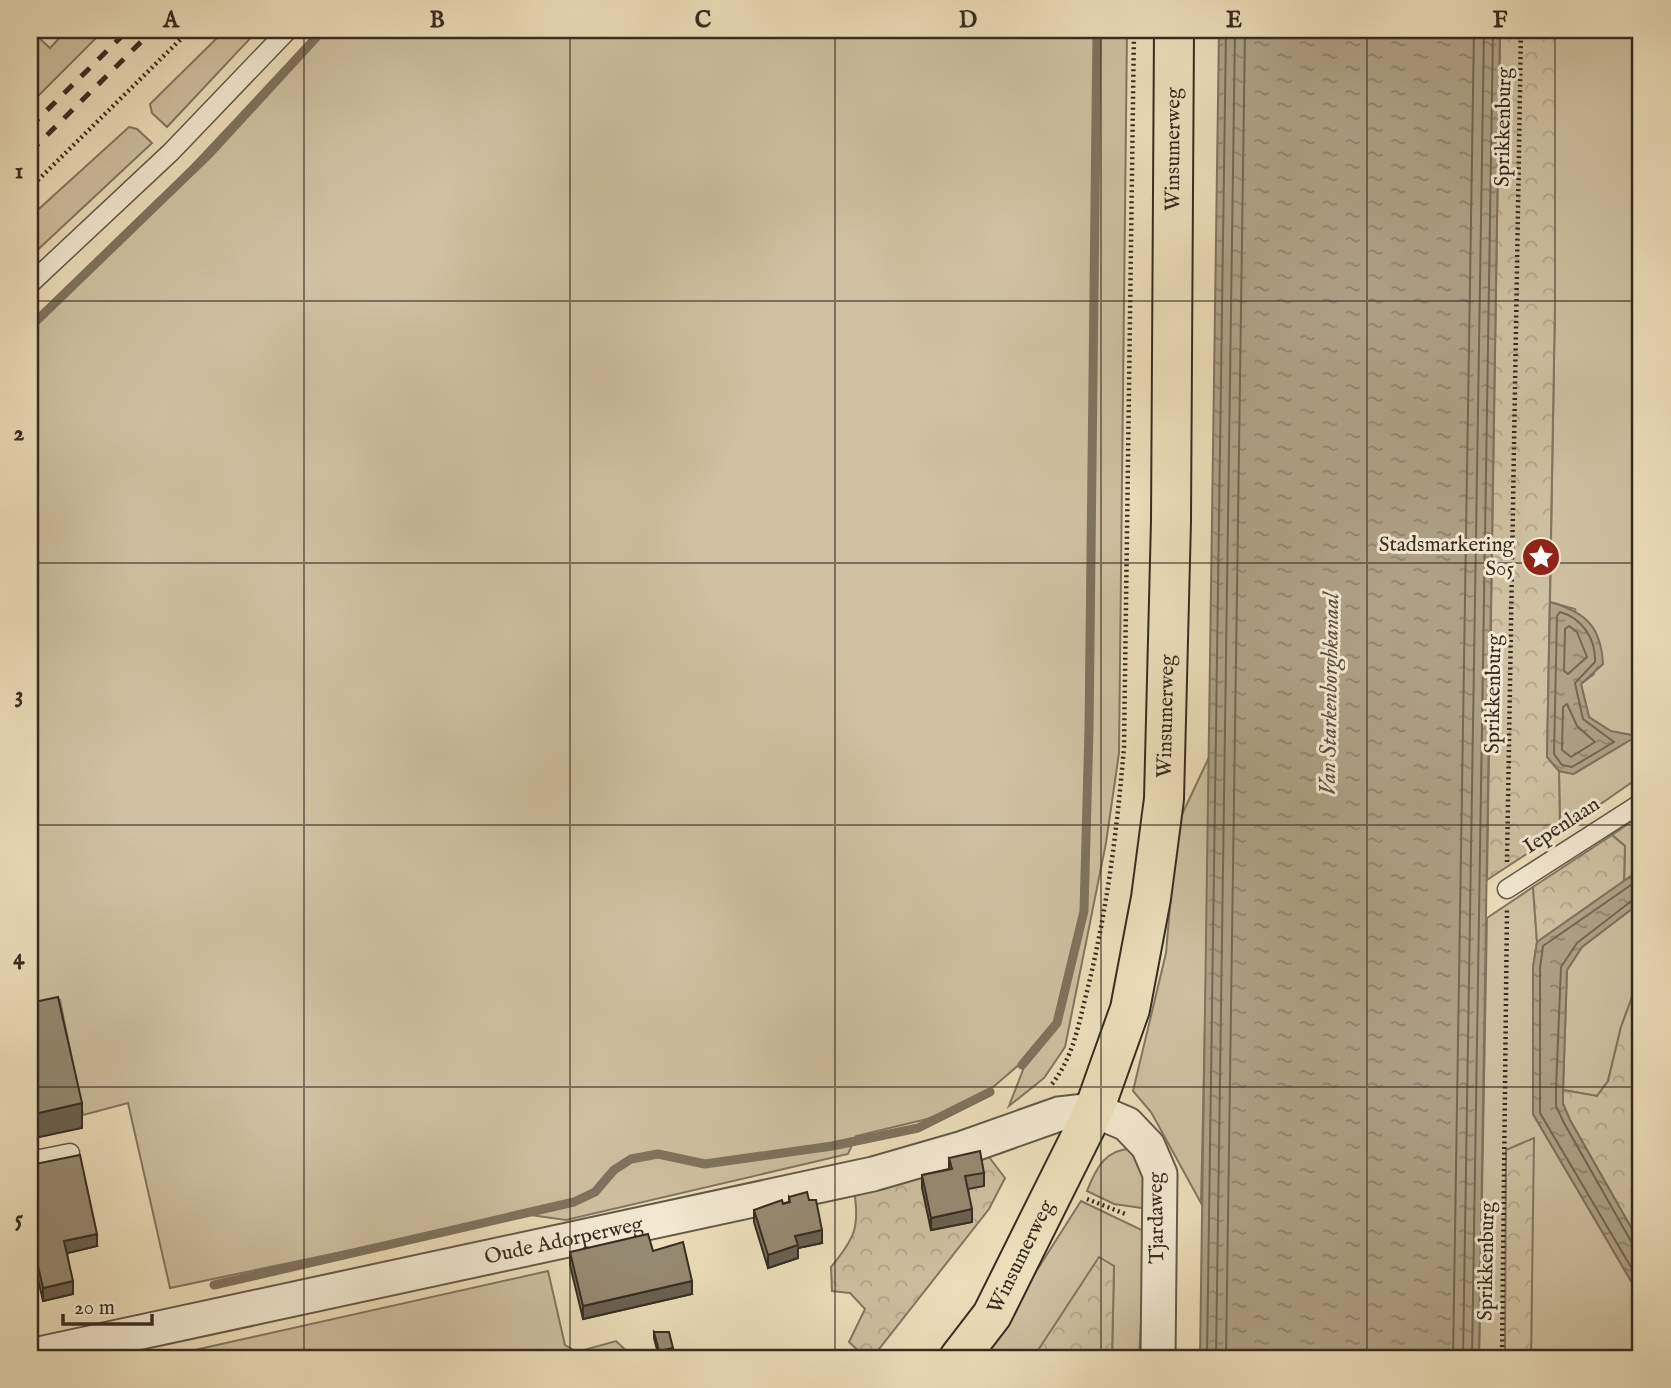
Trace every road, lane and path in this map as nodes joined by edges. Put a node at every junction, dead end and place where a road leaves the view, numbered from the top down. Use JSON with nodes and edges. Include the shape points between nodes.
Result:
{"nodes":[{"id":1,"x":190,"y":30,"type":"edge"},
{"id":2,"x":288,"y":30,"type":"edge"},
{"id":3,"x":1134,"y":30,"type":"edge"},
{"id":4,"x":1174,"y":30,"type":"edge"},
{"id":5,"x":1521,"y":30,"type":"edge"},
{"id":6,"x":30,"y":188,"type":"edge"},
{"id":7,"x":30,"y":284,"type":"edge"},
{"id":8,"x":1641,"y":803,"type":"edge"},
{"id":9,"x":1507,"y":888,"type":"junction"},
{"id":10,"x":1047,"y":1090,"type":"dead end"},
{"id":11,"x":1094,"y":1110,"type":"junction"},
{"id":12,"x":70,"y":1153,"type":"dead end"},
{"id":13,"x":30,"y":1161,"type":"edge"},
{"id":14,"x":30,"y":1356,"type":"edge"},
{"id":15,"x":959,"y":1358,"type":"edge"},
{"id":16,"x":1157,"y":1358,"type":"edge"},
{"id":17,"x":1502,"y":1358,"type":"edge"}],
"edges":[{"from":1,"to":6,"type":"path"},
{"from":2,"to":7,"type":"lane","via":[[171,152]]},
{"from":3,"to":10,"type":"path","via":[[1124,747],[1116,838],[1090,977],[1073,1047]]},
{"from":4,"to":11,"type":"main road","name":"Winsumerweg","via":[[1172,507],[1164,799],[1130,1009]]},
{"from":5,"to":9,"type":"path","name":"Sprikkenburg"},
{"from":8,"to":9,"type":"lane","name":"Iepenlaan"},
{"from":9,"to":17,"type":"path","name":"Sprikkenburg"},
{"from":11,"to":14,"type":"street","name":"Oude Adorperweg","via":[[1059,1114],[873,1174]]},
{"from":11,"to":15,"type":"main road","name":"Winsumerweg","via":[[992,1315]]},
{"from":11,"to":16,"type":"street","name":"Tjardaweg","via":[[1115,1117],[1138,1133],[1160,1174]]},
{"from":12,"to":13,"type":"lane"}]}
